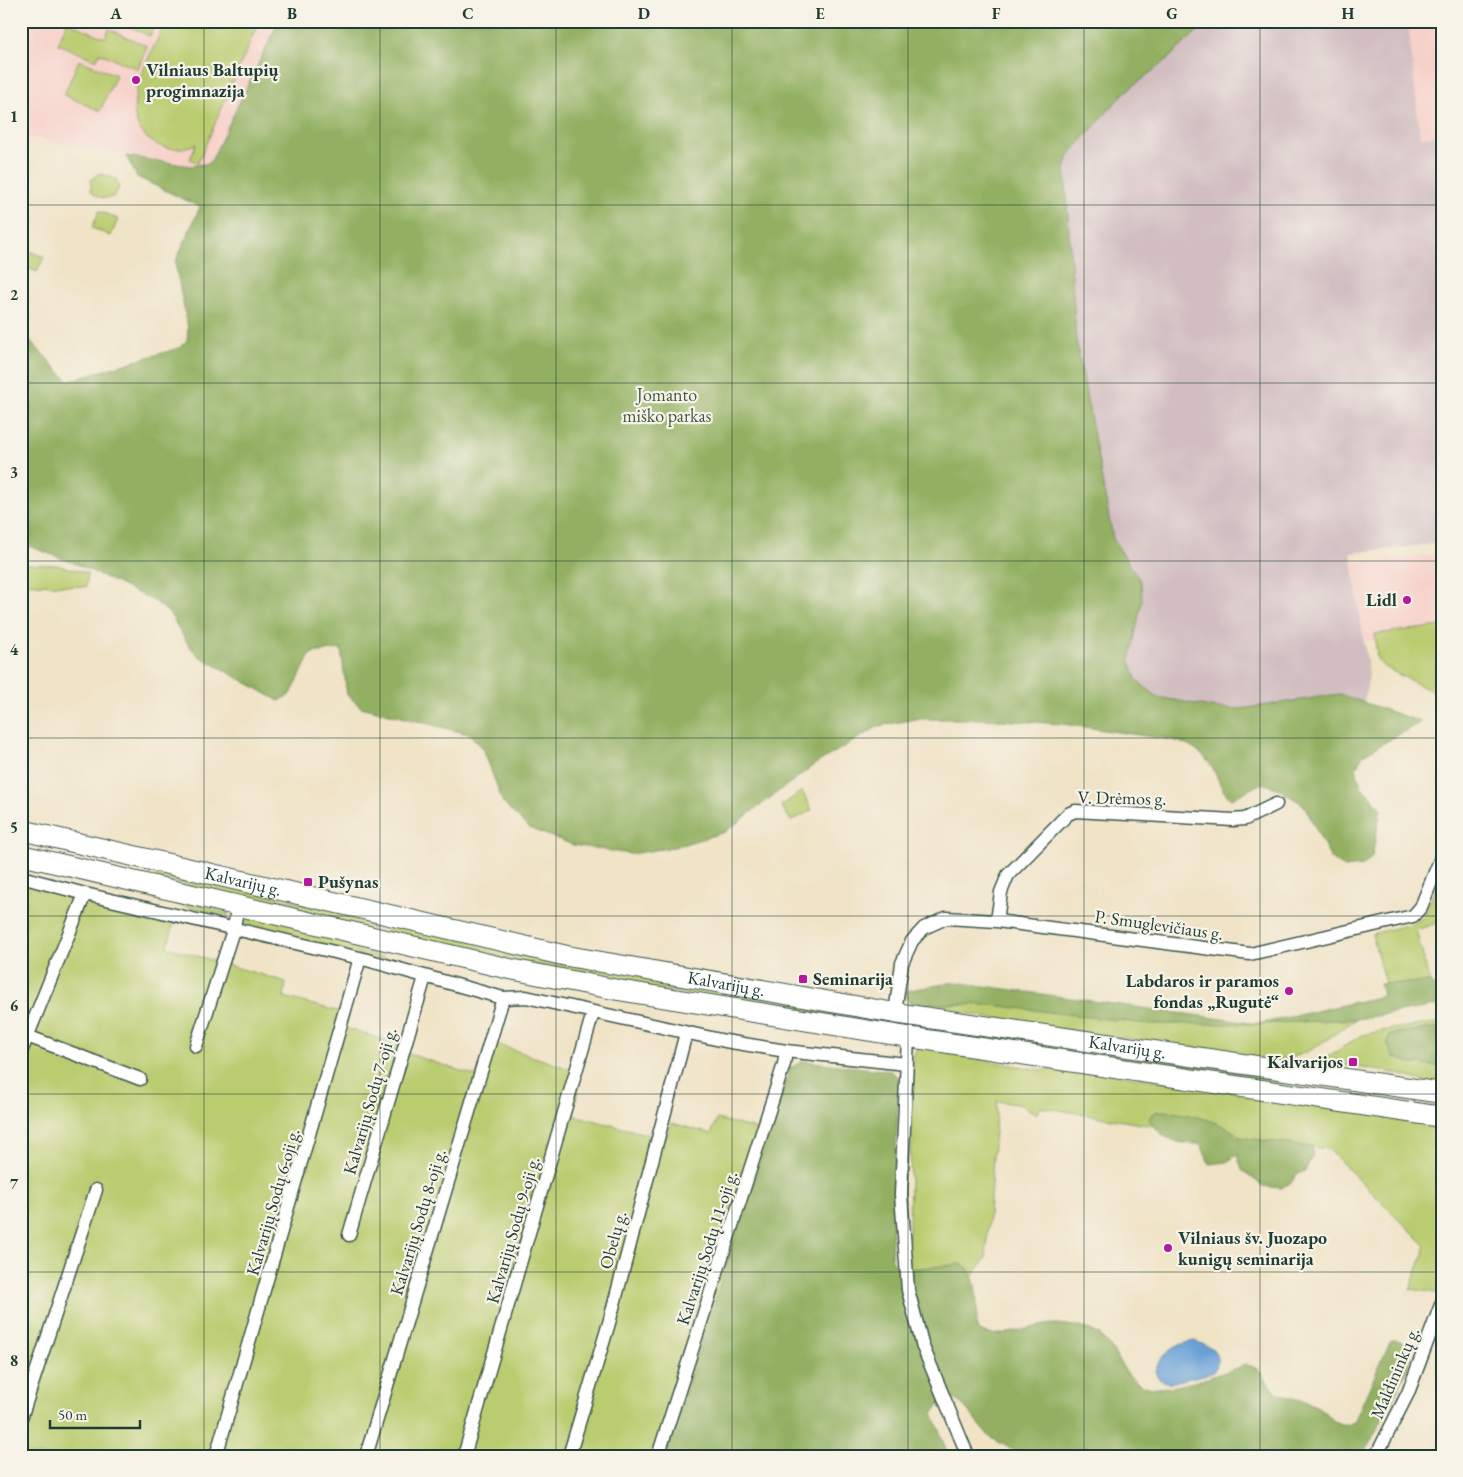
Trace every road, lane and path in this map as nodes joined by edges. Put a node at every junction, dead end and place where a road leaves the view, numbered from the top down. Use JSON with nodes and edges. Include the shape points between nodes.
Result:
{"nodes":[{"id":1,"x":1276,"y":804,"type":"dead end"},
{"id":2,"x":21,"y":830,"type":"edge"},
{"id":3,"x":21,"y":854,"type":"edge"},
{"id":4,"x":1442,"y":855,"type":"edge"},
{"id":5,"x":154,"y":861,"type":"junction"},
{"id":6,"x":21,"y":878,"type":"edge"},
{"id":7,"x":148,"y":884,"type":"junction"},
{"id":8,"x":85,"y":894,"type":"junction"},
{"id":9,"x":238,"y":905,"type":"junction"},
{"id":10,"x":997,"y":921,"type":"junction"},
{"id":11,"x":234,"y":927,"type":"junction"},
{"id":12,"x":360,"y":958,"type":"junction"},
{"id":13,"x":425,"y":977,"type":"junction"},
{"id":14,"x":503,"y":998,"type":"junction"},
{"id":15,"x":593,"y":1013,"type":"junction"},
{"id":16,"x":895,"y":1013,"type":"junction"},
{"id":17,"x":21,"y":1015,"type":"edge"},
{"id":18,"x":34,"y":1019,"type":"junction"},
{"id":19,"x":686,"y":1033,"type":"junction"},
{"id":20,"x":28,"y":1036,"type":"junction"},
{"id":21,"x":900,"y":1036,"type":"junction"},
{"id":22,"x":196,"y":1046,"type":"dead end"},
{"id":23,"x":786,"y":1051,"type":"junction"},
{"id":24,"x":21,"y":1052,"type":"edge"},
{"id":25,"x":906,"y":1064,"type":"junction"},
{"id":26,"x":140,"y":1079,"type":"dead end"},
{"id":27,"x":1442,"y":1093,"type":"edge"},
{"id":28,"x":1442,"y":1117,"type":"edge"},
{"id":29,"x":96,"y":1190,"type":"dead end"},
{"id":30,"x":349,"y":1235,"type":"dead end"},
{"id":31,"x":1442,"y":1302,"type":"edge"},
{"id":32,"x":21,"y":1418,"type":"edge"},
{"id":33,"x":216,"y":1456,"type":"edge"},
{"id":34,"x":366,"y":1456,"type":"edge"},
{"id":35,"x":464,"y":1456,"type":"edge"},
{"id":36,"x":569,"y":1456,"type":"edge"},
{"id":37,"x":658,"y":1456,"type":"edge"},
{"id":38,"x":968,"y":1456,"type":"edge"},
{"id":39,"x":1376,"y":1456,"type":"edge"}],
"edges":[{"from":1,"to":10,"type":"street","name":"V. Drėmos g.","via":[[1245,819],[1233,820],[1075,811],[1068,814],[1008,875],[1001,892]]},
{"from":2,"to":5,"type":"main road","name":"Kalvarijų g."},
{"from":3,"to":7,"type":"main road","name":"Kalvarijų g."},
{"from":4,"to":10,"type":"street","name":"P. Smuglevičiaus g.","via":[[1421,908],[1413,916],[1250,954]]},
{"from":5,"to":7,"type":"main road"},
{"from":5,"to":16,"type":"main road","name":"Kalvarijų g.","via":[[567,956]]},
{"from":6,"to":8,"type":"street"},
{"from":7,"to":9,"type":"main road","name":"Kalvarijų g."},
{"from":8,"to":11,"type":"street"},
{"from":8,"to":18,"type":"street"},
{"from":9,"to":11,"type":"street"},
{"from":9,"to":21,"type":"main road","name":"Kalvarijų g.","via":[[510,969],[672,1000]]},
{"from":10,"to":16,"type":"street","name":"P. Smuglevičiaus g.","via":[[946,918],[924,928],[912,941],[902,963]]},
{"from":11,"to":12,"type":"street"},
{"from":11,"to":22,"type":"street"},
{"from":12,"to":13,"type":"street"},
{"from":12,"to":33,"type":"street","name":"Kalvarijų Sodų 6-oji g."},
{"from":13,"to":14,"type":"street"},
{"from":13,"to":30,"type":"street","name":"Kalvarijų Sodų 7-oji g."},
{"from":14,"to":15,"type":"street","via":[[526,997]]},
{"from":14,"to":34,"type":"street","name":"Kalvarijų Sodų 8-oji g."},
{"from":15,"to":19,"type":"street"},
{"from":15,"to":35,"type":"street","name":"Kalvarijų Sodų 9-oji g."},
{"from":16,"to":21,"type":"main road"},
{"from":16,"to":27,"type":"main road","name":"Kalvarijų g."},
{"from":17,"to":18,"type":"street"},
{"from":18,"to":20,"type":"street"},
{"from":19,"to":23,"type":"street"},
{"from":19,"to":36,"type":"street","name":"Obelų g.","via":[[609,1323]]},
{"from":20,"to":24,"type":"street"},
{"from":20,"to":26,"type":"street"},
{"from":21,"to":25,"type":"street"},
{"from":21,"to":28,"type":"main road","name":"Kalvarijų g."},
{"from":23,"to":25,"type":"street"},
{"from":23,"to":37,"type":"street","name":"Kalvarijų Sodų 11-oji g."},
{"from":25,"to":38,"type":"street","via":[[901,1194],[908,1290],[923,1347]]},
{"from":29,"to":32,"type":"street"},
{"from":31,"to":39,"type":"street","name":"Maldininkų g.","via":[[1408,1393]]}]}
